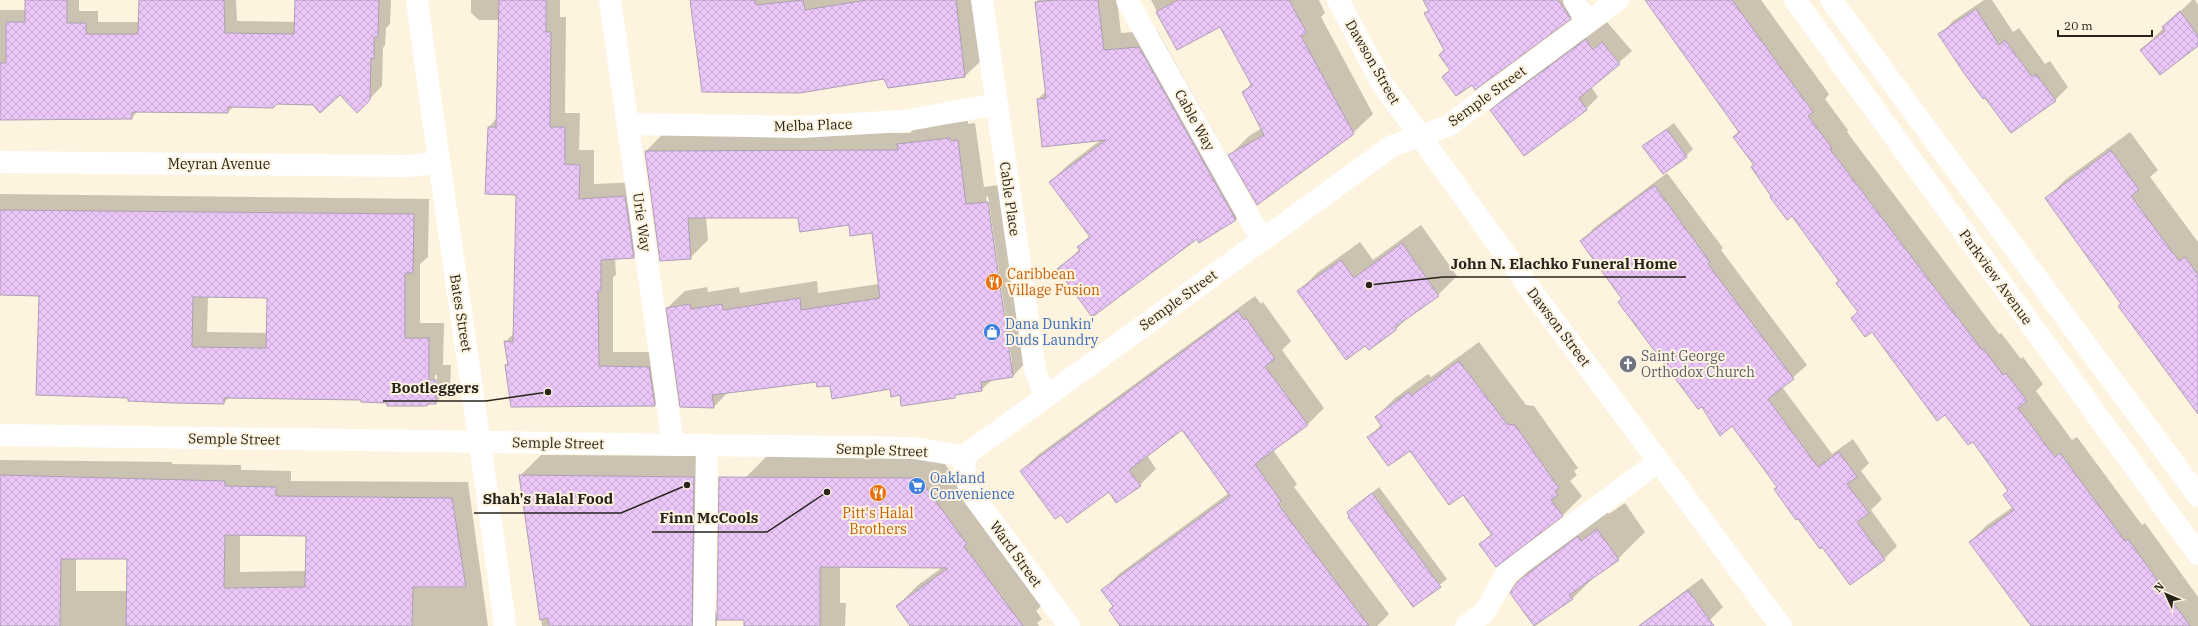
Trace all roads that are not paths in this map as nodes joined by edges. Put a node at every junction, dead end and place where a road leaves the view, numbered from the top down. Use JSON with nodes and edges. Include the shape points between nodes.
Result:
{"nodes":[{"id":1,"x":417,"y":0,"type":"edge"},
{"id":2,"x":610,"y":0,"type":"edge"},
{"id":3,"x":982,"y":0,"type":"edge"},
{"id":4,"x":1127,"y":0,"type":"edge"},
{"id":5,"x":1338,"y":0,"type":"edge"},
{"id":6,"x":1574,"y":0,"type":"edge"},
{"id":7,"x":1618,"y":0,"type":"edge"},
{"id":8,"x":1795,"y":0,"type":"edge"},
{"id":9,"x":1835,"y":6,"type":"edge"},
{"id":10,"x":1587,"y":22,"type":"junction"},
{"id":11,"x":1816,"y":30,"type":"junction"},
{"id":12,"x":997,"y":104,"type":"junction"},
{"id":13,"x":628,"y":124,"type":"junction"},
{"id":14,"x":1420,"y":136,"type":"junction"},
{"id":15,"x":0,"y":162,"type":"edge"},
{"id":16,"x":1950,"y":162,"type":"junction"},
{"id":17,"x":438,"y":163,"type":"junction"},
{"id":18,"x":1926,"y":181,"type":"junction"},
{"id":19,"x":1262,"y":240,"type":"junction"},
{"id":20,"x":2056,"y":304,"type":"junction"},
{"id":21,"x":2030,"y":323,"type":"junction"},
{"id":22,"x":1045,"y":398,"type":"junction"},
{"id":23,"x":0,"y":435,"type":"edge"},
{"id":24,"x":481,"y":442,"type":"junction"},
{"id":25,"x":673,"y":445,"type":"junction"},
{"id":26,"x":707,"y":446,"type":"junction"},
{"id":27,"x":964,"y":456,"type":"junction"},
{"id":28,"x":1658,"y":462,"type":"junction"},
{"id":29,"x":2174,"y":462,"type":"junction"},
{"id":30,"x":2146,"y":482,"type":"junction"},
{"id":31,"x":2198,"y":496,"type":"edge"},
{"id":32,"x":2198,"y":554,"type":"edge"},
{"id":33,"x":505,"y":626,"type":"edge"},
{"id":34,"x":704,"y":626,"type":"edge"},
{"id":35,"x":1069,"y":626,"type":"edge"},
{"id":36,"x":1466,"y":626,"type":"edge"},
{"id":37,"x":1781,"y":626,"type":"edge"}],
"edges":[{"from":1,"to":17,"type":"street","name":"Bates Street"},
{"from":2,"to":13,"type":"street","name":"Urie Way"},
{"from":3,"to":12,"type":"street","name":"Cable Place"},
{"from":4,"to":19,"type":"street","name":"Cable Way"},
{"from":5,"to":14,"type":"street","name":"Dawson Street","via":[[1382,83]]},
{"from":6,"to":10,"type":"street"},
{"from":7,"to":10,"type":"street","name":"Semple Street"},
{"from":8,"to":11,"type":"street","name":"Parkview Avenue"},
{"from":9,"to":11,"type":"street"},
{"from":9,"to":16,"type":"street"},
{"from":10,"to":14,"type":"street","name":"Semple Street","via":[[1448,126]]},
{"from":11,"to":18,"type":"street","name":"Parkview Avenue"},
{"from":12,"to":13,"type":"street","name":"Melba Place","via":[[903,121],[801,127]]},
{"from":12,"to":22,"type":"street","name":"Cable Place","via":[[1035,370]]},
{"from":13,"to":25,"type":"street","name":"Urie Way"},
{"from":14,"to":19,"type":"street","name":"Semple Street","via":[[1392,146]]},
{"from":14,"to":28,"type":"street","name":"Dawson Street"},
{"from":15,"to":17,"type":"street","name":"Meyran Avenue","via":[[407,166]]},
{"from":16,"to":18,"type":"street"},
{"from":16,"to":20,"type":"street"},
{"from":17,"to":24,"type":"street","name":"Bates Street"},
{"from":18,"to":21,"type":"street","name":"Parkview Avenue"},
{"from":19,"to":22,"type":"street","name":"Semple Street"},
{"from":20,"to":21,"type":"street"},
{"from":20,"to":29,"type":"street"},
{"from":21,"to":30,"type":"street","name":"Parkview Avenue"},
{"from":22,"to":27,"type":"street","name":"Semple Street"},
{"from":23,"to":24,"type":"street","name":"Semple Street"},
{"from":24,"to":25,"type":"street","name":"Semple Street"},
{"from":24,"to":33,"type":"street","name":"Bates Street"},
{"from":25,"to":26,"type":"street","name":"Semple Street"},
{"from":26,"to":27,"type":"street","name":"Semple Street","via":[[913,448]]},
{"from":26,"to":34,"type":"street"},
{"from":27,"to":35,"type":"street","name":"Ward Street","via":[[965,476],[972,494]]},
{"from":28,"to":36,"type":"street","via":[[1507,573],[1484,613]]},
{"from":28,"to":37,"type":"street","name":"Dawson Street"},
{"from":29,"to":30,"type":"street"},
{"from":29,"to":31,"type":"street"},
{"from":30,"to":32,"type":"street","name":"Parkview Avenue"}]}
